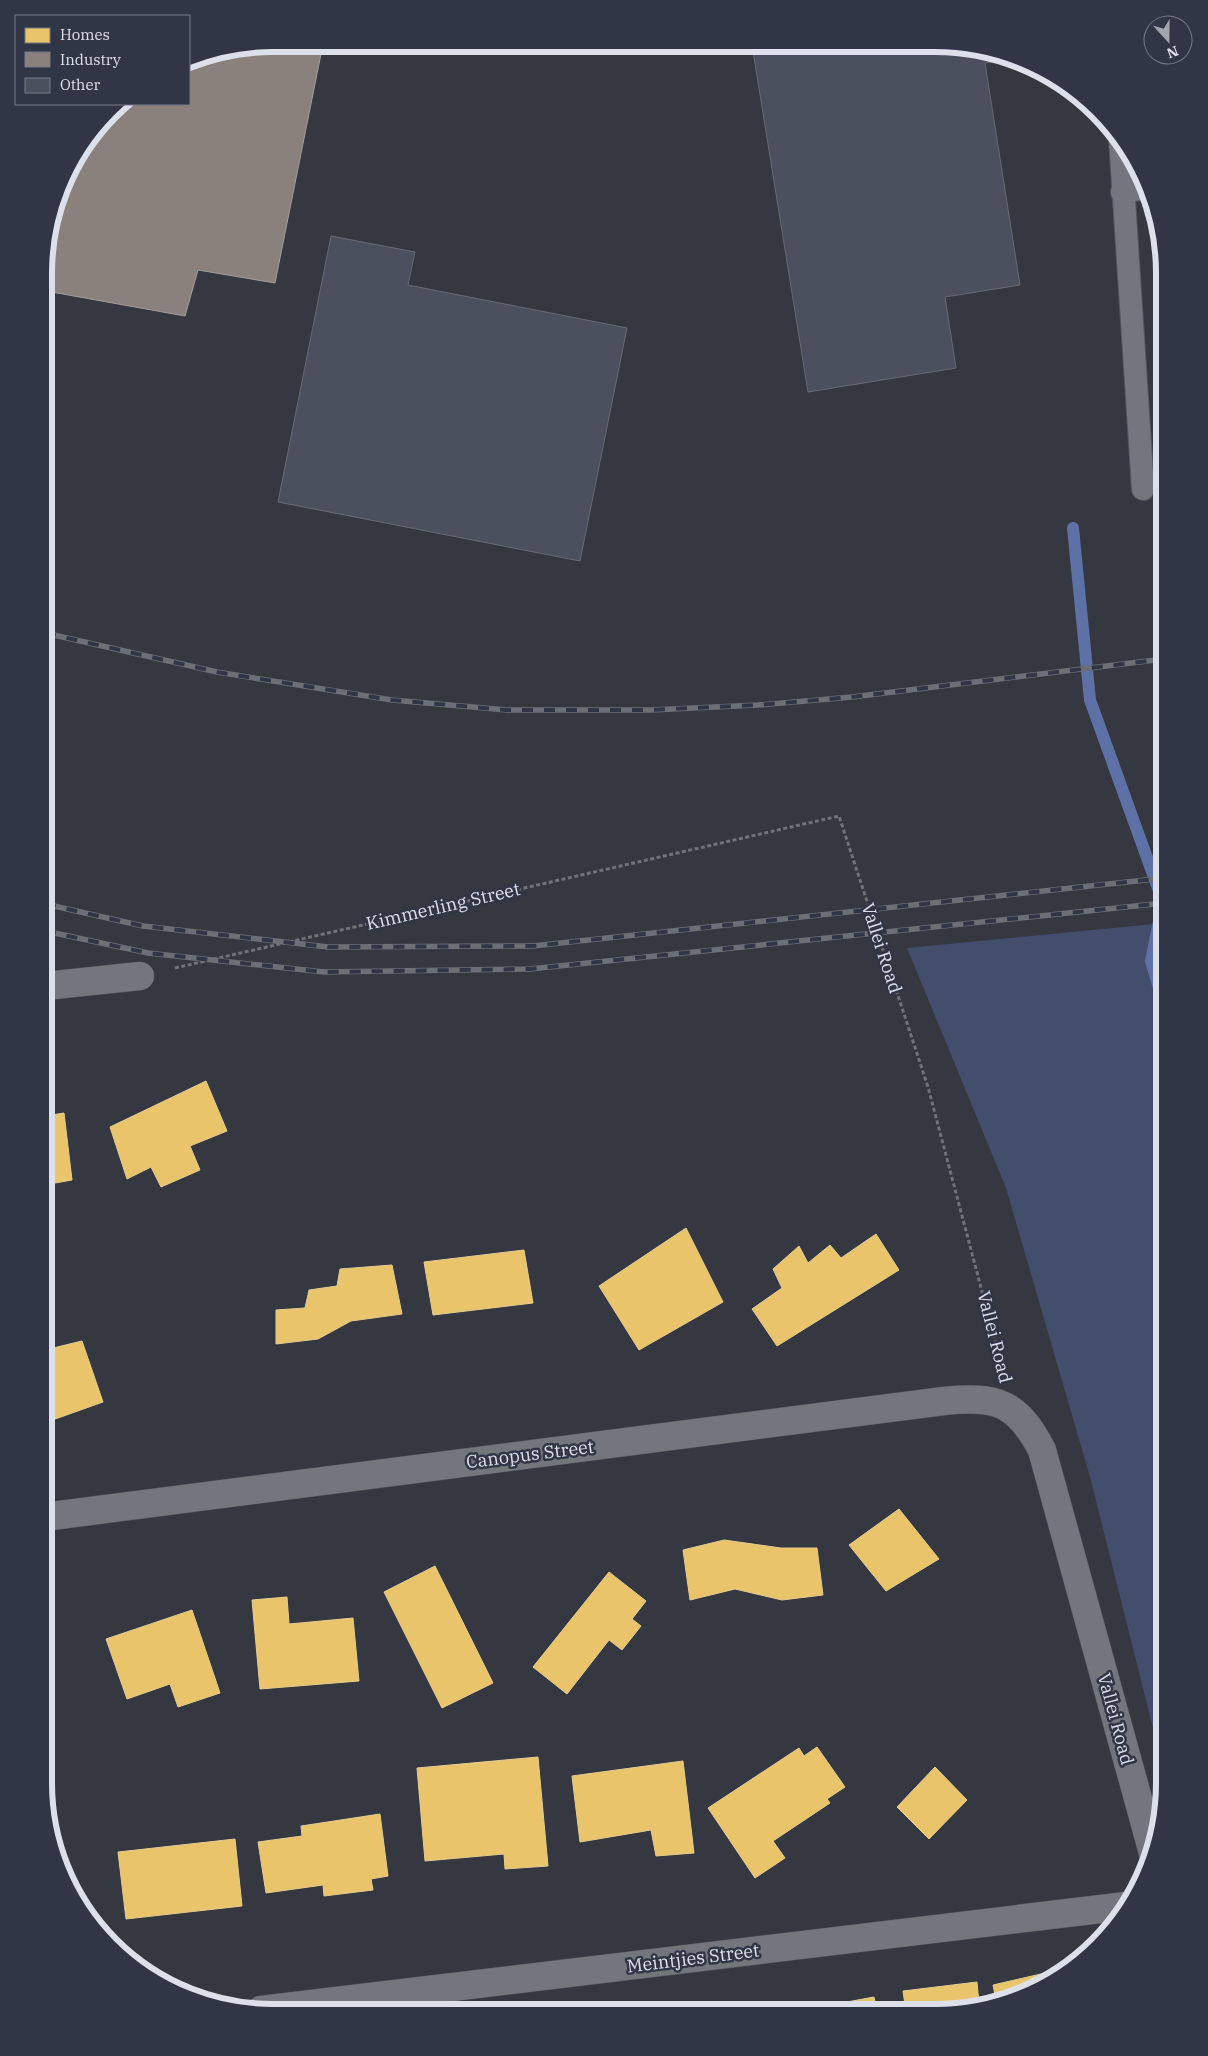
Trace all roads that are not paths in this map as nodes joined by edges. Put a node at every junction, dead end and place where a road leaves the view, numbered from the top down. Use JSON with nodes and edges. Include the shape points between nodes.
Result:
{"nodes":[{"id":1,"x":1121,"y":155,"type":"edge"},
{"id":2,"x":1139,"y":189,"type":"edge"},
{"id":3,"x":1122,"y":192,"type":"junction"},
{"id":4,"x":1143,"y":489,"type":"dead end"},
{"id":5,"x":140,"y":976,"type":"road end"},
{"id":6,"x":52,"y":985,"type":"edge"},
{"id":7,"x":1014,"y":1412,"type":"joint"},
{"id":8,"x":52,"y":1516,"type":"edge"},
{"id":9,"x":1149,"y":1838,"type":"edge"},
{"id":10,"x":1117,"y":1907,"type":"edge"},
{"id":11,"x":311,"y":2004,"type":"edge"}],
"edges":[{"from":1,"to":3,"type":"lane"},
{"from":2,"to":3,"type":"lane"},
{"from":3,"to":4,"type":"lane"},
{"from":5,"to":6,"type":"street"},
{"from":7,"to":8,"type":"street","name":"Canopus Street","via":[[993,1401],[944,1401]]},
{"from":7,"to":9,"type":"street","name":"Vallei Road","via":[[1028,1425],[1042,1450]]},
{"from":10,"to":11,"type":"street","name":"Meintjies Street"}]}
